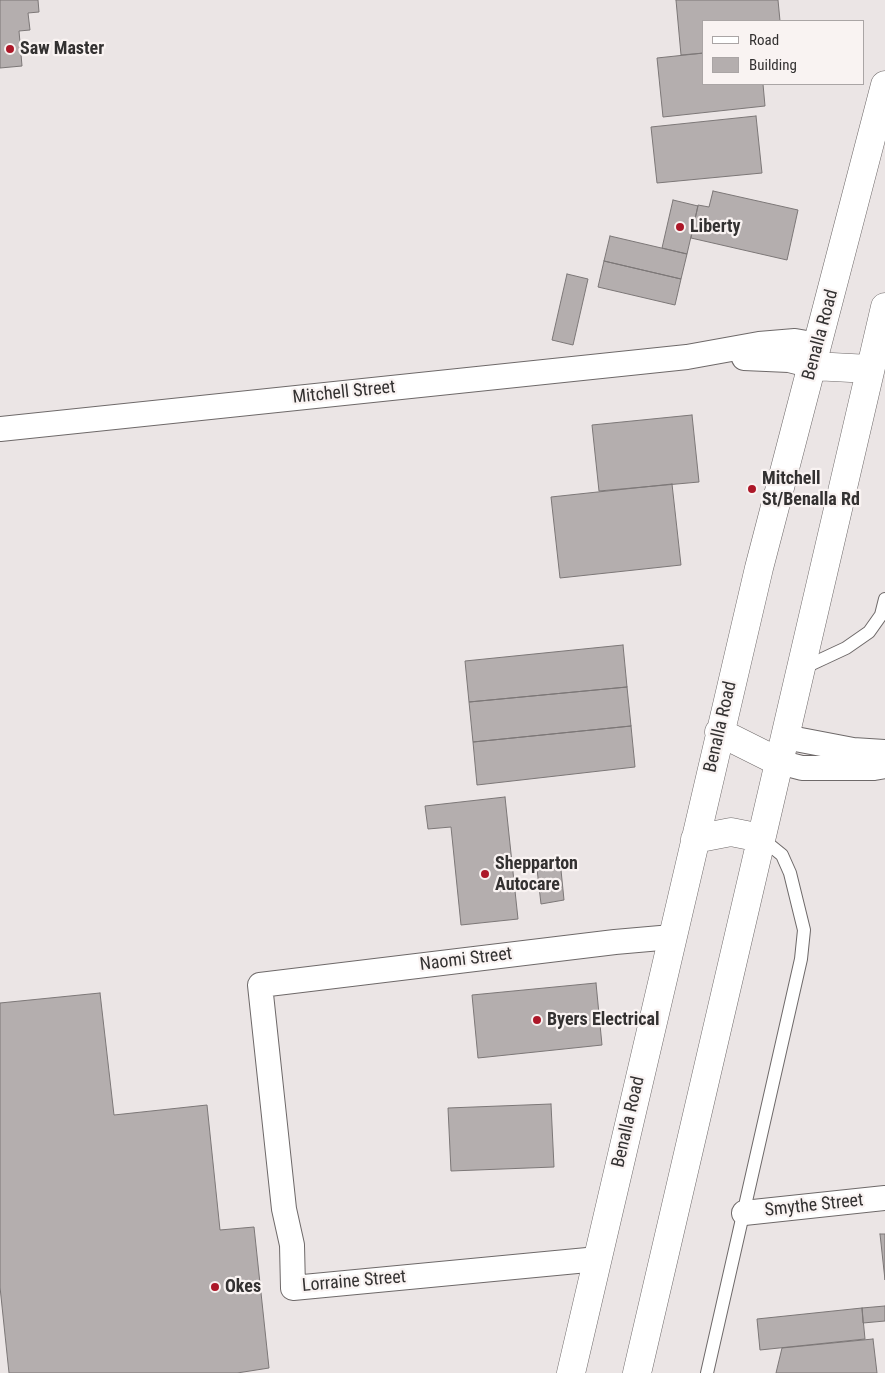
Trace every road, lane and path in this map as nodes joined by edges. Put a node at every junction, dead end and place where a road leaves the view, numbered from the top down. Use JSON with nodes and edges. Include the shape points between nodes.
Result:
{"nodes":[{"id":1,"x":885,"y":85,"type":"edge"},
{"id":2,"x":885,"y":307,"type":"edge"},
{"id":3,"x":815,"y":356,"type":"junction"},
{"id":4,"x":870,"y":369,"type":"junction"},
{"id":5,"x":0,"y":429,"type":"edge"},
{"id":6,"x":885,"y":599,"type":"edge"},
{"id":7,"x":801,"y":669,"type":"junction"},
{"id":8,"x":720,"y":732,"type":"junction"},
{"id":9,"x":785,"y":736,"type":"junction"},
{"id":10,"x":885,"y":752,"type":"edge"},
{"id":11,"x":779,"y":762,"type":"junction"},
{"id":12,"x":885,"y":766,"type":"edge"},
{"id":13,"x":761,"y":838,"type":"junction"},
{"id":14,"x":695,"y":839,"type":"junction"},
{"id":15,"x":672,"y":937,"type":"junction"},
{"id":16,"x":260,"y":985,"type":"joint"},
{"id":17,"x":885,"y":1198,"type":"edge"},
{"id":18,"x":744,"y":1213,"type":"junction"},
{"id":19,"x":598,"y":1259,"type":"junction"},
{"id":20,"x":571,"y":1373,"type":"edge"},
{"id":21,"x":637,"y":1373,"type":"edge"},
{"id":22,"x":708,"y":1373,"type":"edge"}],
"edges":[{"from":1,"to":3,"type":"highway","name":"Benalla Road"},
{"from":2,"to":4,"type":"highway"},
{"from":3,"to":4,"type":"highway"},
{"from":3,"to":5,"type":"street","name":"Mitchell Street","via":[[687,357]]},
{"from":3,"to":8,"type":"highway","name":"Benalla Road"},
{"from":4,"to":7,"type":"highway"},
{"from":6,"to":7,"type":"lane","via":[[881,615],[869,632],[846,648]]},
{"from":7,"to":9,"type":"highway"},
{"from":8,"to":9,"type":"highway"},
{"from":8,"to":11,"type":"highway"},
{"from":8,"to":14,"type":"highway","name":"Benalla Road"},
{"from":9,"to":10,"type":"street","via":[[853,750]]},
{"from":9,"to":11,"type":"highway"},
{"from":11,"to":12,"type":"street","via":[[802,768]]},
{"from":11,"to":13,"type":"highway"},
{"from":13,"to":14,"type":"highway","via":[[731,832]]},
{"from":13,"to":18,"type":"lane","via":[[782,855],[799,901],[804,930],[801,959]]},
{"from":13,"to":21,"type":"highway"},
{"from":14,"to":15,"type":"highway","name":"Benalla Road"},
{"from":15,"to":16,"type":"street","name":"Naomi Street"},
{"from":15,"to":19,"type":"highway","name":"Benalla Road"},
{"from":16,"to":19,"type":"street","name":"Lorraine Street","via":[[284,1209],[292,1245],[293,1288]]},
{"from":17,"to":18,"type":"street","name":"Smythe Street"},
{"from":18,"to":22,"type":"lane"},
{"from":19,"to":20,"type":"highway","name":"Benalla Road"}]}
